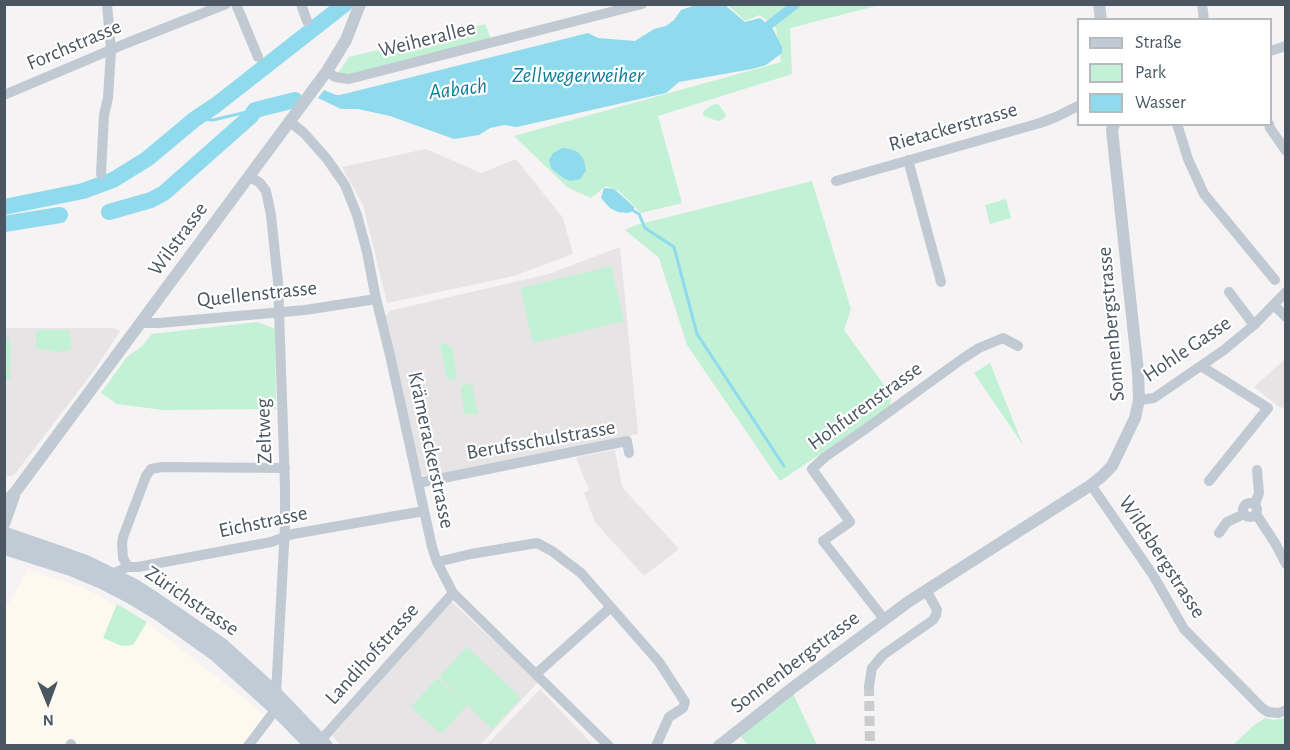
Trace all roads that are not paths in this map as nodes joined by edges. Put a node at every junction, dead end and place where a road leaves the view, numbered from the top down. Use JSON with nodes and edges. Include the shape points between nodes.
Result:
{"nodes":[{"id":1,"x":107,"y":4,"type":"edge"},
{"id":2,"x":226,"y":4,"type":"edge"},
{"id":3,"x":237,"y":4,"type":"edge"},
{"id":4,"x":301,"y":4,"type":"edge"},
{"id":5,"x":642,"y":4,"type":"edge"},
{"id":6,"x":360,"y":5,"type":"edge"},
{"id":7,"x":307,"y":21,"type":"dead end"},
{"id":8,"x":111,"y":51,"type":"junction"},
{"id":9,"x":258,"y":57,"type":"dead end"},
{"id":10,"x":327,"y":71,"type":"junction"},
{"id":11,"x":4,"y":95,"type":"edge"},
{"id":12,"x":1077,"y":106,"type":"edge"},
{"id":13,"x":289,"y":122,"type":"junction"},
{"id":14,"x":1112,"y":126,"type":"edge"},
{"id":15,"x":1178,"y":126,"type":"edge"},
{"id":16,"x":1269,"y":126,"type":"edge"},
{"id":17,"x":1286,"y":151,"type":"edge"},
{"id":18,"x":908,"y":160,"type":"junction"},
{"id":19,"x":101,"y":174,"type":"dead end"},
{"id":20,"x":249,"y":176,"type":"junction"},
{"id":21,"x":836,"y":181,"type":"dead end"},
{"id":22,"x":1275,"y":280,"type":"dead end"},
{"id":23,"x":941,"y":282,"type":"dead end"},
{"id":24,"x":1229,"y":292,"type":"dead end"},
{"id":25,"x":1286,"y":292,"type":"edge"},
{"id":26,"x":376,"y":299,"type":"junction"},
{"id":27,"x":1274,"y":305,"type":"junction"},
{"id":28,"x":279,"y":312,"type":"junction"},
{"id":29,"x":1286,"y":317,"type":"edge"},
{"id":30,"x":140,"y":323,"type":"junction"},
{"id":31,"x":1254,"y":325,"type":"junction"},
{"id":32,"x":1018,"y":345,"type":"dead end"},
{"id":33,"x":1201,"y":366,"type":"junction"},
{"id":34,"x":1139,"y":400,"type":"junction"},
{"id":35,"x":629,"y":453,"type":"dead end"},
{"id":36,"x":285,"y":468,"type":"junction"},
{"id":37,"x":1257,"y":470,"type":"dead end"},
{"id":38,"x":1209,"y":482,"type":"dead end"},
{"id":39,"x":418,"y":483,"type":"junction"},
{"id":40,"x":1091,"y":485,"type":"junction"},
{"id":41,"x":16,"y":491,"type":"junction"},
{"id":42,"x":4,"y":504,"type":"edge"},
{"id":43,"x":1255,"y":509,"type":"junction"},
{"id":44,"x":424,"y":511,"type":"junction"},
{"id":45,"x":1219,"y":533,"type":"dead end"},
{"id":46,"x":5,"y":537,"type":"edge"},
{"id":47,"x":284,"y":537,"type":"junction"},
{"id":48,"x":437,"y":562,"type":"junction"},
{"id":49,"x":1286,"y":564,"type":"edge"},
{"id":50,"x":121,"y":570,"type":"junction"},
{"id":51,"x":926,"y":590,"type":"junction"},
{"id":52,"x":453,"y":594,"type":"junction"},
{"id":53,"x":611,"y":606,"type":"junction"},
{"id":54,"x":884,"y":619,"type":"junction"},
{"id":55,"x":536,"y":674,"type":"junction"},
{"id":56,"x":869,"y":686,"type":"tunnel mouth"},
{"id":57,"x":276,"y":694,"type":"junction"},
{"id":58,"x":276,"y":709,"type":"junction"},
{"id":59,"x":1286,"y":710,"type":"edge"},
{"id":60,"x":320,"y":744,"type":"edge"},
{"id":61,"x":248,"y":746,"type":"edge"},
{"id":62,"x":609,"y":746,"type":"edge"},
{"id":63,"x":656,"y":746,"type":"edge"},
{"id":64,"x":718,"y":746,"type":"edge"}],
"edges":[{"from":1,"to":8,"type":"street"},
{"from":2,"to":8,"type":"street","name":"Forchstrasse"},
{"from":3,"to":9,"type":"street"},
{"from":4,"to":7,"type":"street"},
{"from":5,"to":10,"type":"street","name":"Weiherallee","via":[[349,79]]},
{"from":6,"to":10,"type":"street","name":"Wilstrasse","via":[[346,40]]},
{"from":8,"to":11,"type":"street","name":"Forchstrasse"},
{"from":8,"to":19,"type":"street"},
{"from":10,"to":13,"type":"street","name":"Wilstrasse"},
{"from":12,"to":18,"type":"street","name":"Rietackerstrasse","via":[[1040,123]]},
{"from":13,"to":20,"type":"street","name":"Wilstrasse"},
{"from":13,"to":26,"type":"street","name":"Krämerackerstrasse","via":[[304,133],[345,185],[357,215]]},
{"from":14,"to":34,"type":"street","name":"Sonnenbergstrasse"},
{"from":15,"to":22,"type":"street","via":[[1204,194]]},
{"from":16,"to":17,"type":"street"},
{"from":18,"to":21,"type":"street","name":"Rietackerstrasse"},
{"from":18,"to":23,"type":"street"},
{"from":20,"to":28,"type":"street","name":"Zeltweg","via":[[266,190]]},
{"from":20,"to":30,"type":"street","name":"Wilstrasse"},
{"from":24,"to":31,"type":"street","name":"Hohle Gasse"},
{"from":25,"to":27,"type":"street","name":"Hohle Gasse"},
{"from":26,"to":28,"type":"street","name":"Quellenstrasse"},
{"from":26,"to":39,"type":"street","name":"Krämerackerstrasse"},
{"from":27,"to":29,"type":"street"},
{"from":27,"to":31,"type":"street","name":"Hohle Gasse"},
{"from":28,"to":30,"type":"street","name":"Quellenstrasse"},
{"from":28,"to":36,"type":"street","name":"Zeltweg"},
{"from":30,"to":41,"type":"street","name":"Wilstrasse"},
{"from":31,"to":33,"type":"street","name":"Hohle Gasse"},
{"from":32,"to":54,"type":"street","name":"Hohfurenstrasse","via":[[1003,338],[979,348],[812,469],[850,522],[823,541]]},
{"from":33,"to":34,"type":"street","name":"Hohle Gasse","via":[[1154,398]]},
{"from":33,"to":38,"type":"street","via":[[1268,408]]},
{"from":34,"to":40,"type":"street","name":"Sonnenbergstrasse","via":[[1135,418],[1112,466]]},
{"from":35,"to":39,"type":"street","name":"Berufsschulstrasse","via":[[627,441]]},
{"from":36,"to":47,"type":"street","name":"Zeltweg"},
{"from":36,"to":50,"type":"street","via":[[151,469],[123,537]]},
{"from":37,"to":43,"type":"street","via":[[1259,493]]},
{"from":39,"to":44,"type":"street","name":"Krämerackerstrasse"},
{"from":40,"to":51,"type":"street","name":"Sonnenbergstrasse"},
{"from":40,"to":59,"type":"street","name":"Wildsbergstrasse","via":[[1153,575],[1184,629],[1262,708],[1279,713]]},
{"from":41,"to":42,"type":"street","name":"Wilstrasse"},
{"from":41,"to":46,"type":"street","name":"Wilstrasse"},
{"from":43,"to":45,"type":"street","via":[[1249,517],[1244,514],[1227,522]]},
{"from":43,"to":49,"type":"street"},
{"from":44,"to":47,"type":"street","name":"Eichstrasse"},
{"from":44,"to":48,"type":"street","name":"Krämerackerstrasse"},
{"from":46,"to":50,"type":"main road","name":"Zürichstrasse"},
{"from":46,"to":58,"type":"main road","name":"Zürichstrasse","via":[[102,582],[159,614],[215,654]]},
{"from":47,"to":50,"type":"street","name":"Eichstrasse"},
{"from":47,"to":57,"type":"street","name":"Zeltweg"},
{"from":48,"to":52,"type":"street","name":"Krämerackerstrasse"},
{"from":48,"to":53,"type":"street","via":[[537,543],[581,573]]},
{"from":50,"to":57,"type":"main road","name":"Zürichstrasse","via":[[155,599],[222,645]]},
{"from":51,"to":54,"type":"street","name":"Sonnenbergstrasse"},
{"from":51,"to":56,"type":"street","via":[[936,615],[884,655],[872,668]]},
{"from":52,"to":55,"type":"street","name":"Krämerackerstrasse"},
{"from":52,"to":60,"type":"street","name":"Landihofstrasse"},
{"from":53,"to":55,"type":"street"},
{"from":53,"to":63,"type":"street","via":[[659,662],[685,702],[683,708],[669,717]]},
{"from":54,"to":64,"type":"street","name":"Sonnenbergstrasse"},
{"from":55,"to":62,"type":"street","name":"Krämerackerstrasse"},
{"from":57,"to":60,"type":"main road","name":"Zürichstrasse"},
{"from":58,"to":60,"type":"main road","name":"Zürichstrasse"},
{"from":58,"to":61,"type":"street"}]}
